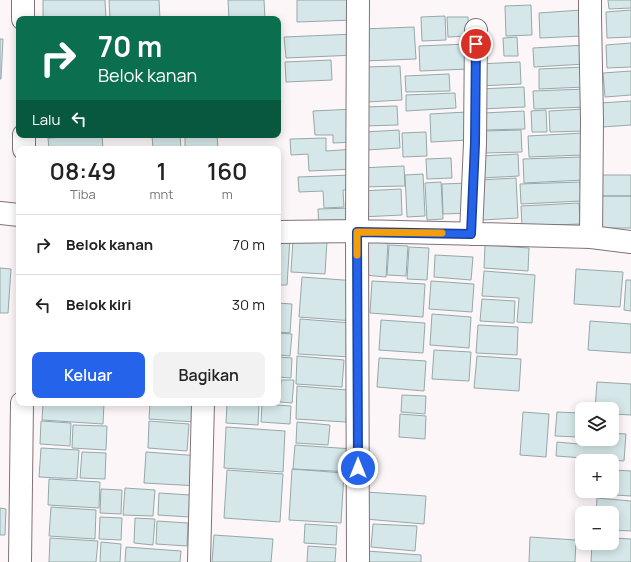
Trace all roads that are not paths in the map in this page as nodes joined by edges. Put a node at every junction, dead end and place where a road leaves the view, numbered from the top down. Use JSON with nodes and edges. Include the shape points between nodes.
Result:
{"nodes":[{"id":1,"x":23,"y":0,"type":"edge"},
{"id":2,"x":358,"y":0,"type":"edge"},
{"id":3,"x":590,"y":0,"type":"edge"},
{"id":4,"x":23,"y":16,"type":"edge"},
{"id":5,"x":476,"y":30,"type":"dead end"},
{"id":6,"x":0,"y":213,"type":"edge"},
{"id":7,"x":16,"y":214,"type":"edge"},
{"id":8,"x":281,"y":232,"type":"edge"},
{"id":9,"x":357,"y":232,"type":"junction"},
{"id":10,"x":471,"y":234,"type":"junction"},
{"id":11,"x":591,"y":237,"type":"junction"},
{"id":12,"x":631,"y":242,"type":"edge"},
{"id":13,"x":22,"y":406,"type":"edge"},
{"id":14,"x":203,"y":406,"type":"edge"},
{"id":15,"x":20,"y":562,"type":"edge"},
{"id":16,"x":199,"y":562,"type":"edge"},
{"id":17,"x":358,"y":562,"type":"edge"}],
"edges":[{"from":1,"to":4,"type":"street"},
{"from":2,"to":9,"type":"street"},
{"from":3,"to":11,"type":"street"},
{"from":5,"to":10,"type":"street"},
{"from":6,"to":7,"type":"street"},
{"from":8,"to":9,"type":"street"},
{"from":9,"to":10,"type":"street"},
{"from":9,"to":17,"type":"street"},
{"from":10,"to":11,"type":"street"},
{"from":11,"to":12,"type":"street"},
{"from":13,"to":15,"type":"street"},
{"from":14,"to":16,"type":"street"}]}
